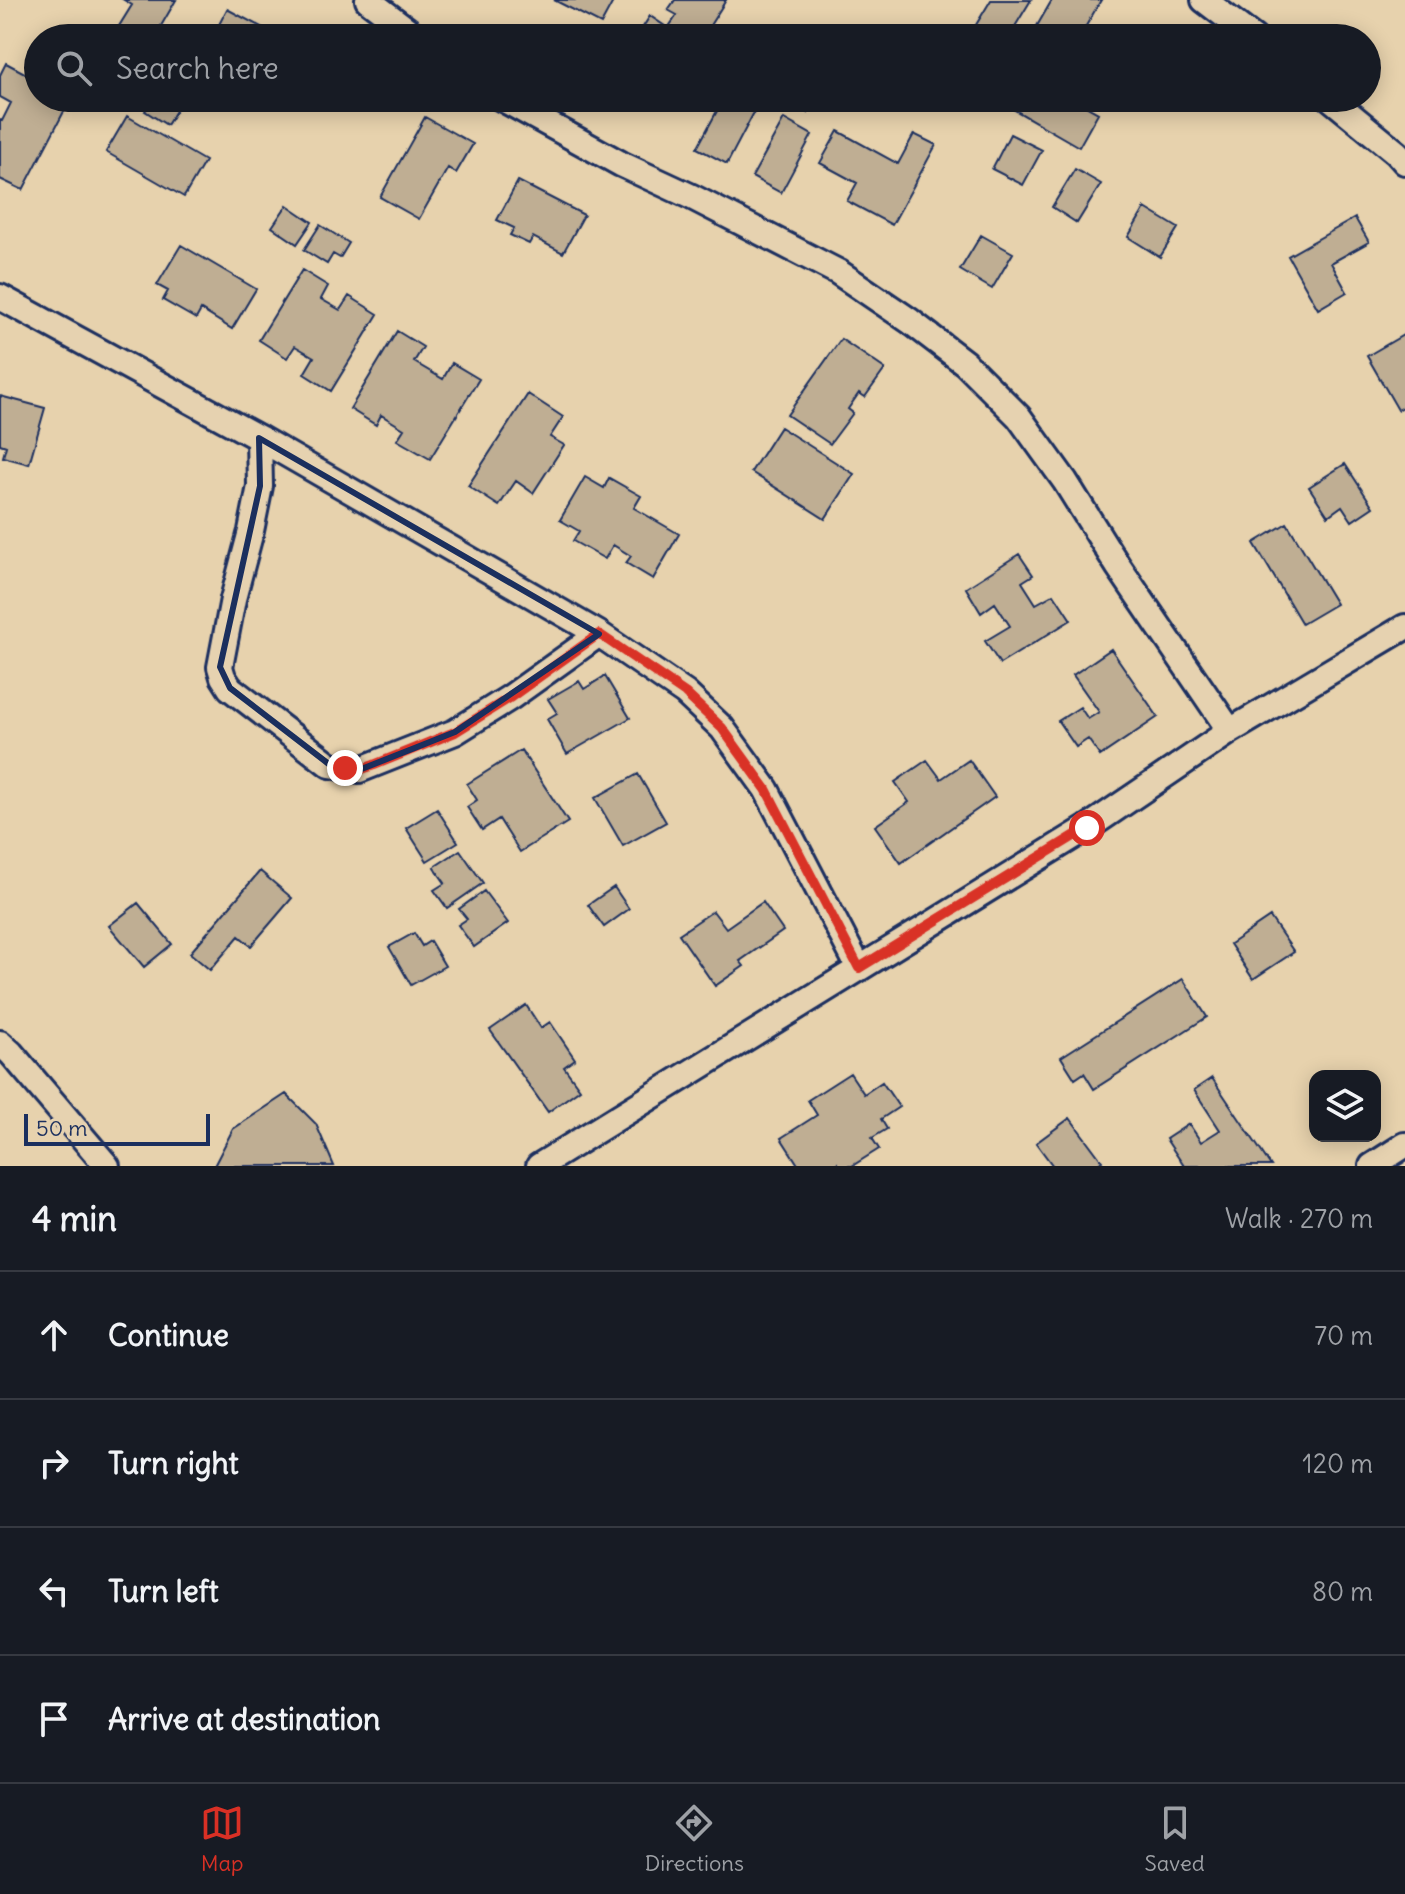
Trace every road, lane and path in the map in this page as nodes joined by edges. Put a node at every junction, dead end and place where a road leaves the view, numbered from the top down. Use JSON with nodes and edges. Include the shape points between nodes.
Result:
{"nodes":[{"id":1,"x":368,"y":0,"type":"edge"},
{"id":2,"x":1222,"y":4,"type":"edge"},
{"id":3,"x":400,"y":24,"type":"edge"},
{"id":4,"x":1241,"y":24,"type":"edge"},
{"id":5,"x":526,"y":112,"type":"edge"},
{"id":6,"x":1347,"y":112,"type":"edge"},
{"id":7,"x":1405,"y":162,"type":"edge"},
{"id":8,"x":0,"y":297,"type":"edge"},
{"id":9,"x":259,"y":438,"type":"junction"},
{"id":10,"x":1405,"y":627,"type":"edge"},
{"id":11,"x":599,"y":634,"type":"junction"},
{"id":12,"x":1230,"y":731,"type":"junction"},
{"id":13,"x":859,"y":968,"type":"junction"},
{"id":14,"x":0,"y":1043,"type":"edge"},
{"id":15,"x":1405,"y":1145,"type":"edge"},
{"id":16,"x":107,"y":1166,"type":"edge"},
{"id":17,"x":539,"y":1166,"type":"edge"},
{"id":18,"x":1372,"y":1166,"type":"edge"}],
"edges":[{"from":1,"to":3,"type":"street"},
{"from":2,"to":4,"type":"street"},
{"from":5,"to":12,"type":"street","via":[[838,272],[965,363],[1019,417]]},
{"from":6,"to":7,"type":"street"},
{"from":8,"to":9,"type":"street"},
{"from":9,"to":11,"type":"street"},
{"from":9,"to":11,"type":"street","via":[[260,486],[220,667],[230,688],[330,765],[359,770],[455,732]]},
{"from":10,"to":12,"type":"street"},
{"from":11,"to":13,"type":"street","via":[[685,693],[722,728],[766,789]]},
{"from":12,"to":13,"type":"street","via":[[1087,828]]},
{"from":13,"to":17,"type":"street"},
{"from":14,"to":16,"type":"street"},
{"from":15,"to":18,"type":"street"}]}
